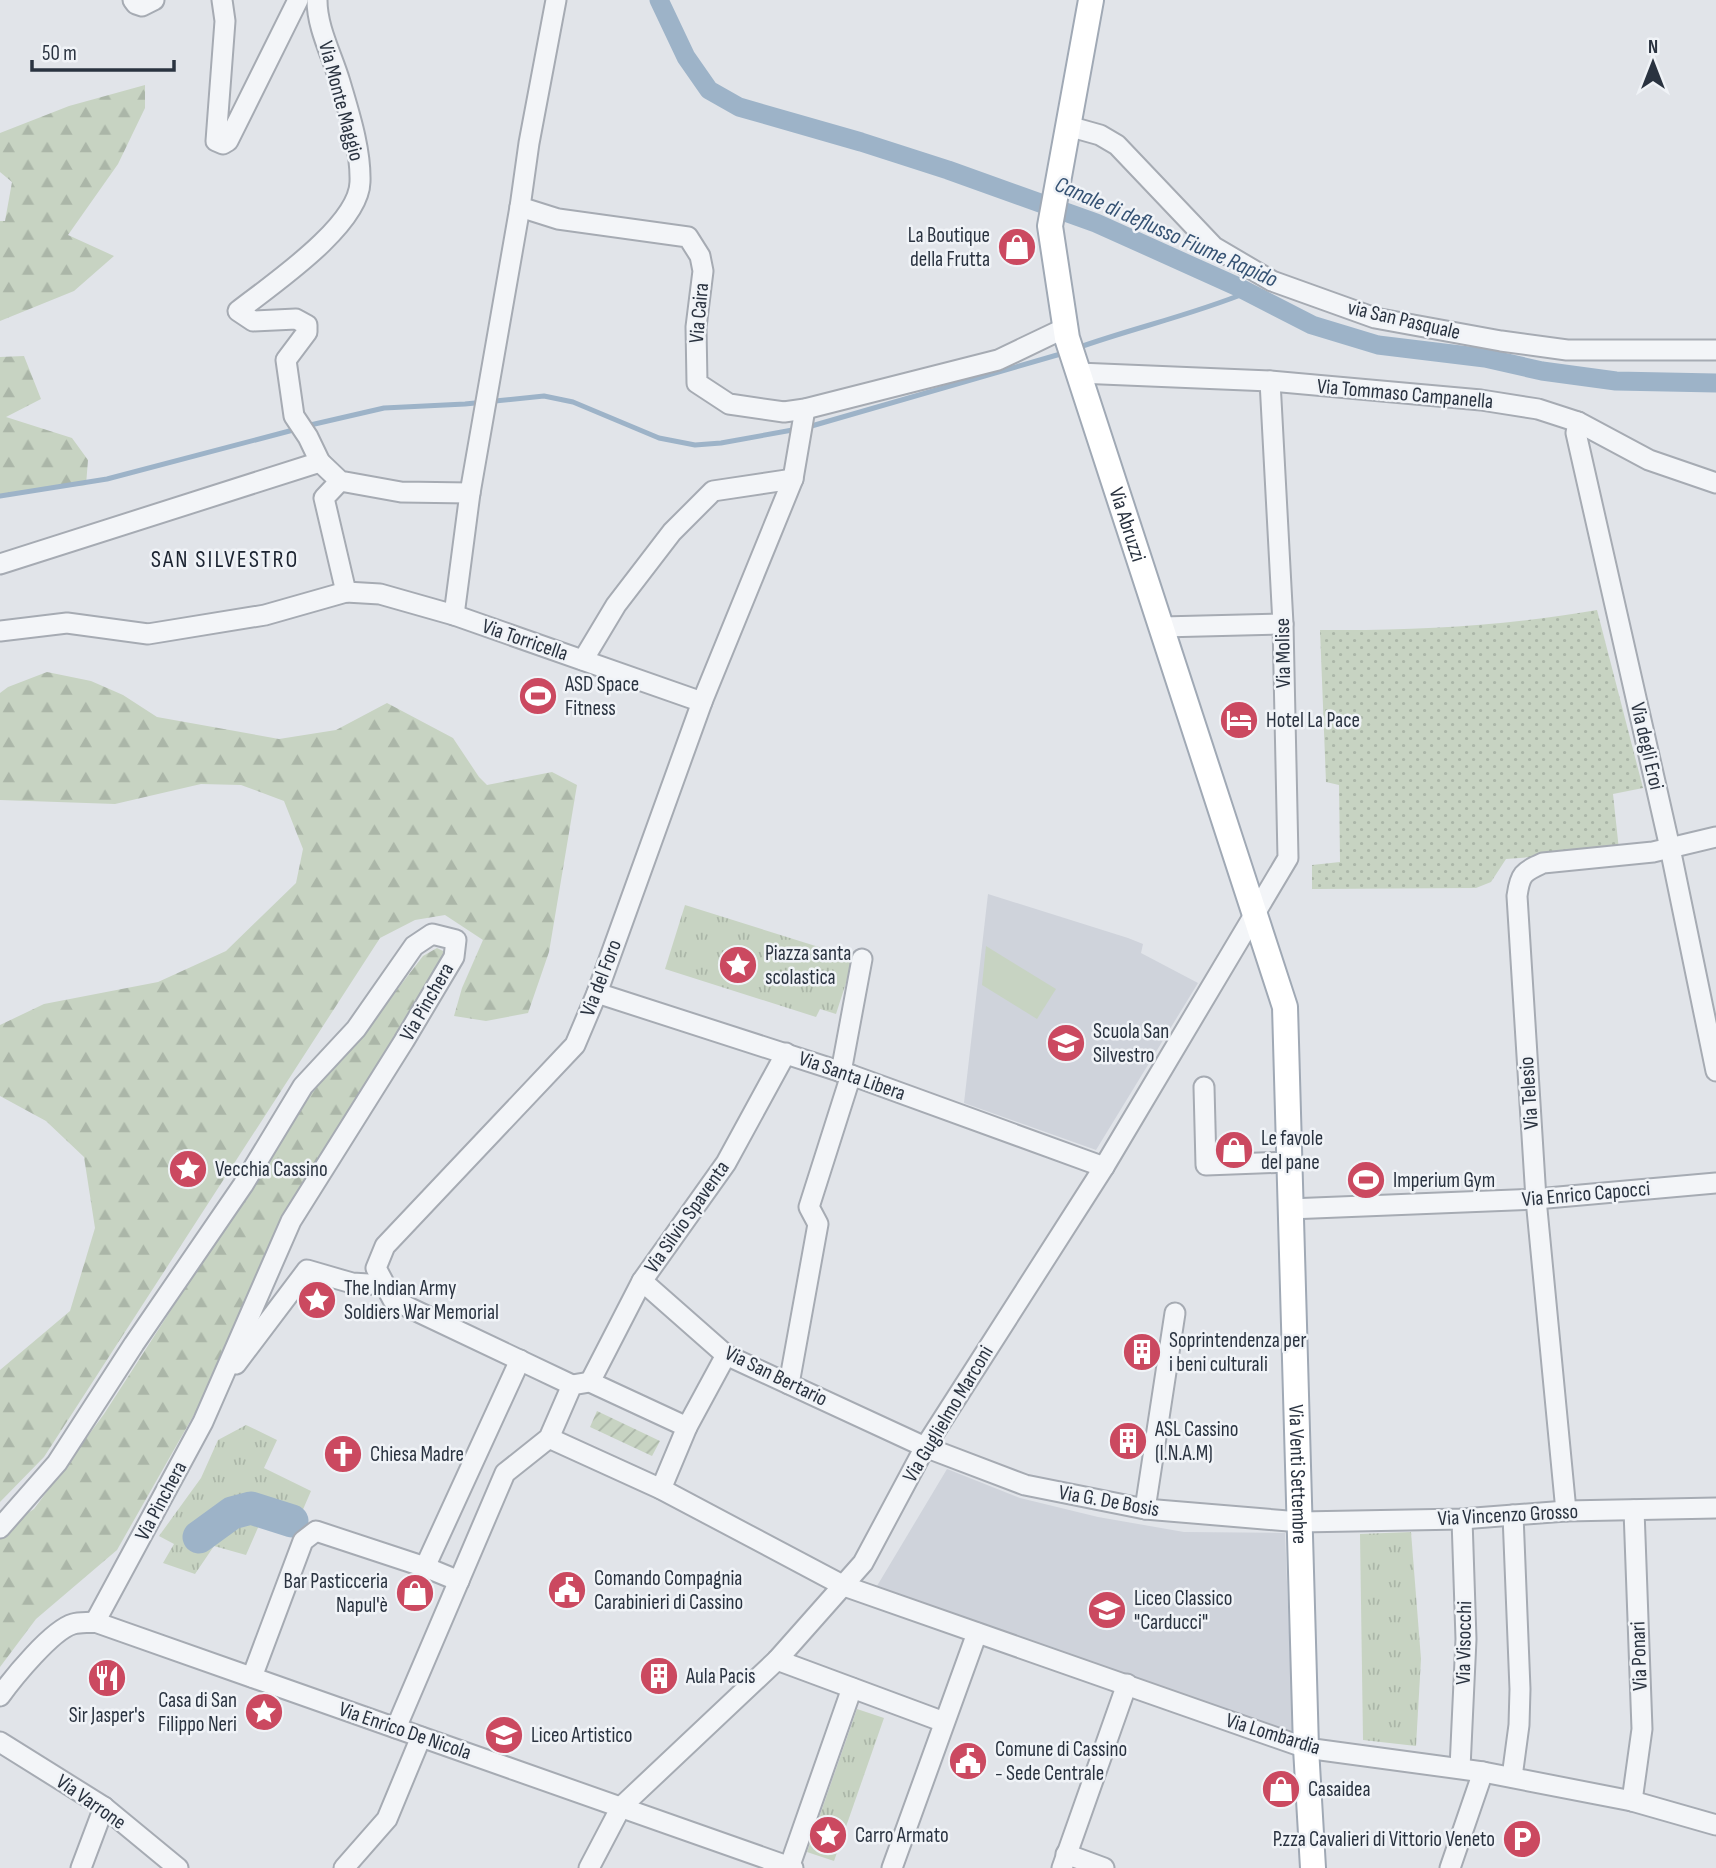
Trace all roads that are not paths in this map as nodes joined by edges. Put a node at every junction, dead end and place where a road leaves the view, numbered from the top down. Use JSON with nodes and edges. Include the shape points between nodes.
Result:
{"nodes":[{"id":1,"x":133,"y":0,"type":"edge"},
{"id":2,"x":154,"y":0,"type":"edge"},
{"id":3,"x":222,"y":0,"type":"edge"},
{"id":4,"x":298,"y":0,"type":"edge"},
{"id":5,"x":317,"y":0,"type":"edge"},
{"id":6,"x":556,"y":0,"type":"edge"},
{"id":7,"x":1091,"y":0,"type":"edge"},
{"id":8,"x":1068,"y":126,"type":"junction"},
{"id":9,"x":520,"y":207,"type":"junction"},
{"id":10,"x":1071,"y":349,"type":"junction"},
{"id":11,"x":1716,"y":350,"type":"edge"},
{"id":12,"x":1269,"y":381,"type":"junction"},
{"id":13,"x":806,"y":409,"type":"junction"},
{"id":14,"x":1578,"y":422,"type":"junction"},
{"id":15,"x":320,"y":462,"type":"junction"},
{"id":16,"x":793,"y":479,"type":"junction"},
{"id":17,"x":340,"y":481,"type":"junction"},
{"id":18,"x":1716,"y":483,"type":"edge"},
{"id":19,"x":470,"y":493,"type":"junction"},
{"id":20,"x":0,"y":564,"type":"edge"},
{"id":21,"x":346,"y":592,"type":"junction"},
{"id":22,"x":454,"y":615,"type":"junction"},
{"id":23,"x":1283,"y":624,"type":"junction"},
{"id":24,"x":1162,"y":626,"type":"junction"},
{"id":25,"x":0,"y":631,"type":"edge"},
{"id":26,"x":583,"y":660,"type":"junction"},
{"id":27,"x":702,"y":702,"type":"junction"},
{"id":28,"x":1716,"y":837,"type":"edge"},
{"id":29,"x":1716,"y":850,"type":"edge"},
{"id":30,"x":1671,"y":853,"type":"junction"},
{"id":31,"x":1254,"y":916,"type":"junction"},
{"id":32,"x":862,"y":959,"type":"dead end"},
{"id":33,"x":597,"y":993,"type":"junction"},
{"id":34,"x":786,"y":1054,"type":"junction"},
{"id":35,"x":1716,"y":1071,"type":"edge"},
{"id":36,"x":846,"y":1073,"type":"junction"},
{"id":37,"x":1204,"y":1087,"type":"dead end"},
{"id":38,"x":1288,"y":1162,"type":"junction"},
{"id":39,"x":1104,"y":1167,"type":"junction"},
{"id":40,"x":1716,"y":1183,"type":"edge"},
{"id":41,"x":1536,"y":1199,"type":"junction"},
{"id":42,"x":1289,"y":1209,"type":"junction"},
{"id":43,"x":642,"y":1281,"type":"junction"},
{"id":44,"x":385,"y":1285,"type":"junction"},
{"id":45,"x":1175,"y":1313,"type":"dead end"},
{"id":46,"x":726,"y":1355,"type":"junction"},
{"id":47,"x":520,"y":1360,"type":"junction"},
{"id":48,"x":219,"y":1383,"type":"junction"},
{"id":49,"x":581,"y":1383,"type":"junction"},
{"id":50,"x":789,"y":1384,"type":"junction"},
{"id":51,"x":687,"y":1427,"type":"junction"},
{"id":52,"x":549,"y":1438,"type":"junction"},
{"id":53,"x":925,"y":1447,"type":"junction"},
{"id":54,"x":661,"y":1489,"type":"junction"},
{"id":55,"x":1716,"y":1508,"type":"edge"},
{"id":56,"x":1144,"y":1509,"type":"junction"},
{"id":57,"x":1634,"y":1510,"type":"junction"},
{"id":58,"x":1566,"y":1511,"type":"junction"},
{"id":59,"x":1513,"y":1515,"type":"junction"},
{"id":60,"x":1462,"y":1519,"type":"junction"},
{"id":61,"x":1300,"y":1522,"type":"junction"},
{"id":62,"x":0,"y":1528,"type":"edge"},
{"id":63,"x":425,"y":1567,"type":"junction"},
{"id":64,"x":459,"y":1581,"type":"junction"},
{"id":65,"x":844,"y":1586,"type":"junction"},
{"id":66,"x":95,"y":1622,"type":"junction"},
{"id":67,"x":977,"y":1633,"type":"junction"},
{"id":68,"x":777,"y":1660,"type":"junction"},
{"id":69,"x":251,"y":1677,"type":"junction"},
{"id":70,"x":1127,"y":1684,"type":"junction"},
{"id":71,"x":852,"y":1688,"type":"junction"},
{"id":72,"x":0,"y":1696,"type":"edge"},
{"id":73,"x":944,"y":1722,"type":"junction"},
{"id":74,"x":396,"y":1728,"type":"junction"},
{"id":75,"x":421,"y":1737,"type":"junction"},
{"id":76,"x":0,"y":1742,"type":"edge"},
{"id":77,"x":1306,"y":1748,"type":"junction"},
{"id":78,"x":1460,"y":1768,"type":"junction"},
{"id":79,"x":1483,"y":1772,"type":"junction"},
{"id":80,"x":1512,"y":1777,"type":"junction"},
{"id":81,"x":1632,"y":1801,"type":"junction"},
{"id":82,"x":104,"y":1807,"type":"junction"},
{"id":83,"x":621,"y":1807,"type":"junction"},
{"id":84,"x":1716,"y":1825,"type":"edge"},
{"id":85,"x":1064,"y":1861,"type":"edge"},
{"id":86,"x":790,"y":1867,"type":"edge"},
{"id":87,"x":81,"y":1868,"type":"edge"},
{"id":88,"x":178,"y":1868,"type":"edge"},
{"id":89,"x":344,"y":1868,"type":"edge"},
{"id":90,"x":589,"y":1868,"type":"edge"},
{"id":91,"x":892,"y":1868,"type":"edge"},
{"id":92,"x":1104,"y":1868,"type":"edge"},
{"id":93,"x":1313,"y":1868,"type":"edge"},
{"id":94,"x":1450,"y":1868,"type":"edge"}],
"edges":[{"from":1,"to":2,"type":"street","via":[[142,6]]},
{"from":3,"to":4,"type":"street","via":[[225,21],[216,141],[223,144]]},
{"from":5,"to":15,"type":"street","name":"Via Monte Maggio","via":[[357,150],[360,184],[350,210],[327,239],[238,311],[253,321],[296,319],[307,326],[286,360],[294,416]]},
{"from":6,"to":9,"type":"street"},
{"from":7,"to":8,"type":"main road","name":"Via Abruzzi"},
{"from":8,"to":10,"type":"main road","name":"Via Abruzzi","via":[[1050,226]]},
{"from":8,"to":11,"type":"street","name":"via San Pasquale","via":[[1118,145],[1213,247],[1272,281],[1375,318],[1567,349]]},
{"from":9,"to":13,"type":"street","name":"Via Caira","via":[[558,219],[688,237],[703,271],[696,383],[729,404],[784,412]]},
{"from":9,"to":19,"type":"street"},
{"from":10,"to":12,"type":"street","name":"Via Tommaso Campanella"},
{"from":10,"to":13,"type":"street","name":"Via Caira","via":[[998,360]]},
{"from":10,"to":24,"type":"main road","name":"Via Abruzzi"},
{"from":12,"to":14,"type":"street","name":"Via Tommaso Campanella","via":[[1481,400],[1538,409]]},
{"from":12,"to":23,"type":"street","name":"Via Molise"},
{"from":13,"to":16,"type":"street","name":"Via del Foro"},
{"from":14,"to":18,"type":"street","name":"Via Tommaso Campanella","via":[[1649,460]]},
{"from":14,"to":30,"type":"street","name":"Via degli Eroi","via":[[1576,433]]},
{"from":15,"to":17,"type":"street","name":"Via Monte Maggio"},
{"from":15,"to":20,"type":"street"},
{"from":16,"to":26,"type":"street","via":[[713,491],[672,532],[616,605]]},
{"from":16,"to":27,"type":"street","name":"Via del Foro"},
{"from":17,"to":19,"type":"street","via":[[401,492]]},
{"from":17,"to":21,"type":"street","via":[[324,498]]},
{"from":19,"to":22,"type":"street"},
{"from":21,"to":22,"type":"street","name":"Via Torricella","via":[[380,594]]},
{"from":21,"to":25,"type":"street","name":"Via Torricella","via":[[265,615],[148,634],[67,623]]},
{"from":22,"to":26,"type":"street","name":"Via Torricella"},
{"from":23,"to":24,"type":"street"},
{"from":23,"to":31,"type":"street","name":"Via Molise","via":[[1288,858]]},
{"from":24,"to":31,"type":"main road","name":"Via Abruzzi"},
{"from":26,"to":27,"type":"street","name":"Via Torricella"},
{"from":27,"to":33,"type":"street","name":"Via del Foro"},
{"from":28,"to":30,"type":"street","name":"Via Telesio"},
{"from":29,"to":30,"type":"street","name":"Via Telesio"},
{"from":30,"to":35,"type":"street","name":"Via degli Eroi"},
{"from":30,"to":41,"type":"street","name":"Via Telesio","via":[[1544,863],[1519,878]]},
{"from":31,"to":38,"type":"main road","name":"Via Venti Settembre","via":[[1284,1007]]},
{"from":31,"to":39,"type":"street","name":"Via Guglielmo Marconi"},
{"from":32,"to":36,"type":"street"},
{"from":33,"to":34,"type":"street","name":"Via Santa Libera"},
{"from":33,"to":44,"type":"street","name":"Via del Foro","via":[[575,1045],[385,1246],[376,1268]]},
{"from":34,"to":36,"type":"street","name":"Via Santa Libera"},
{"from":34,"to":43,"type":"street","name":"Via Silvio Spaventa","via":[[726,1163]]},
{"from":36,"to":39,"type":"street","name":"Via Santa Libera"},
{"from":36,"to":50,"type":"street","via":[[809,1208],[818,1224]]},
{"from":37,"to":38,"type":"street","via":[[1206,1165]]},
{"from":38,"to":42,"type":"main road","name":"Via Venti Settembre"},
{"from":39,"to":53,"type":"street","name":"Via Guglielmo Marconi"},
{"from":40,"to":41,"type":"street","name":"Via Enrico Capocci"},
{"from":41,"to":42,"type":"street","name":"Via Enrico Capocci"},
{"from":41,"to":58,"type":"street","name":"Via Telesio"},
{"from":42,"to":61,"type":"main road","name":"Via Venti Settembre"},
{"from":43,"to":46,"type":"street","name":"Via San Bertario"},
{"from":43,"to":49,"type":"street","name":"Via Silvio Spaventa"},
{"from":44,"to":47,"type":"street","via":[[393,1300]]},
{"from":44,"to":48,"type":"street","via":[[352,1283],[307,1270]]},
{"from":45,"to":56,"type":"street"},
{"from":46,"to":50,"type":"street","name":"Via San Bertario"},
{"from":46,"to":51,"type":"street"},
{"from":47,"to":49,"type":"street"},
{"from":47,"to":63,"type":"street"},
{"from":48,"to":62,"type":"street","name":"Via Pinchera","via":[[291,1221],[454,957],[456,940],[432,934],[414,946],[356,1029],[303,1086],[243,1185],[57,1463]]},
{"from":48,"to":66,"type":"street","name":"Via Pinchera","via":[[203,1422]]},
{"from":49,"to":51,"type":"street"},
{"from":49,"to":52,"type":"street","name":"Via Silvio Spaventa"},
{"from":50,"to":53,"type":"street","name":"Via San Bertario"},
{"from":51,"to":54,"type":"street"},
{"from":52,"to":54,"type":"street","name":"Via Lombardia"},
{"from":52,"to":64,"type":"street","via":[[505,1473]]},
{"from":53,"to":56,"type":"street","name":"Via G. De Bosis","via":[[1025,1485]]},
{"from":53,"to":65,"type":"street","name":"Via Guglielmo Marconi","via":[[863,1563]]},
{"from":54,"to":65,"type":"street","name":"Via Lombardia"},
{"from":55,"to":57,"type":"street","name":"Via Vincenzo Grosso"},
{"from":56,"to":61,"type":"street","name":"Via G. De Bosis"},
{"from":57,"to":58,"type":"street","name":"Via Vincenzo Grosso"},
{"from":57,"to":81,"type":"street","name":"Via Ponari","via":[[1642,1729]]},
{"from":58,"to":59,"type":"street","name":"Via Vincenzo Grosso"},
{"from":59,"to":60,"type":"street","name":"Via Vincenzo Grosso"},
{"from":59,"to":80,"type":"street","via":[[1520,1689]]},
{"from":60,"to":61,"type":"street","name":"Via Vincenzo Grosso"},
{"from":60,"to":78,"type":"street","name":"Via Visocchi","via":[[1465,1639]]},
{"from":61,"to":77,"type":"main road","name":"Via Venti Settembre"},
{"from":63,"to":64,"type":"street"},
{"from":63,"to":69,"type":"street","via":[[316,1531],[303,1541]]},
{"from":64,"to":74,"type":"street"},
{"from":65,"to":67,"type":"street","name":"Via Lombardia"},
{"from":65,"to":68,"type":"street","name":"Via Guglielmo Marconi"},
{"from":66,"to":69,"type":"street","name":"Via Enrico De Nicola"},
{"from":66,"to":72,"type":"street","via":[[70,1625],[49,1640]]},
{"from":67,"to":70,"type":"street","name":"Via Lombardia"},
{"from":67,"to":73,"type":"street"},
{"from":68,"to":71,"type":"street"},
{"from":68,"to":83,"type":"street","name":"Via Guglielmo Marconi"},
{"from":69,"to":74,"type":"street","name":"Via Enrico De Nicola"},
{"from":70,"to":77,"type":"street","name":"Via Lombardia"},
{"from":70,"to":85,"type":"street"},
{"from":71,"to":73,"type":"street"},
{"from":71,"to":86,"type":"street"},
{"from":73,"to":91,"type":"street"},
{"from":74,"to":75,"type":"street","name":"Via Enrico De Nicola"},
{"from":75,"to":83,"type":"street","name":"Via Enrico De Nicola"},
{"from":75,"to":89,"type":"street","via":[[387,1819]]},
{"from":76,"to":82,"type":"street","name":"Via Varrone"},
{"from":77,"to":78,"type":"street","name":"Via Lombardia"},
{"from":77,"to":93,"type":"main road","name":"Via Venti Settembre"},
{"from":78,"to":79,"type":"street","name":"Via Lombardia"},
{"from":79,"to":80,"type":"street","name":"Via Lombardia"},
{"from":79,"to":94,"type":"street"},
{"from":80,"to":81,"type":"street","name":"Via Lombardia"},
{"from":81,"to":84,"type":"street","name":"Via Lombardia"},
{"from":82,"to":87,"type":"street"},
{"from":82,"to":88,"type":"street","name":"Via Varrone"},
{"from":83,"to":86,"type":"street","name":"Via Enrico De Nicola"},
{"from":83,"to":90,"type":"street","name":"Via Guglielmo Marconi"},
{"from":85,"to":92,"type":"street"}]}
